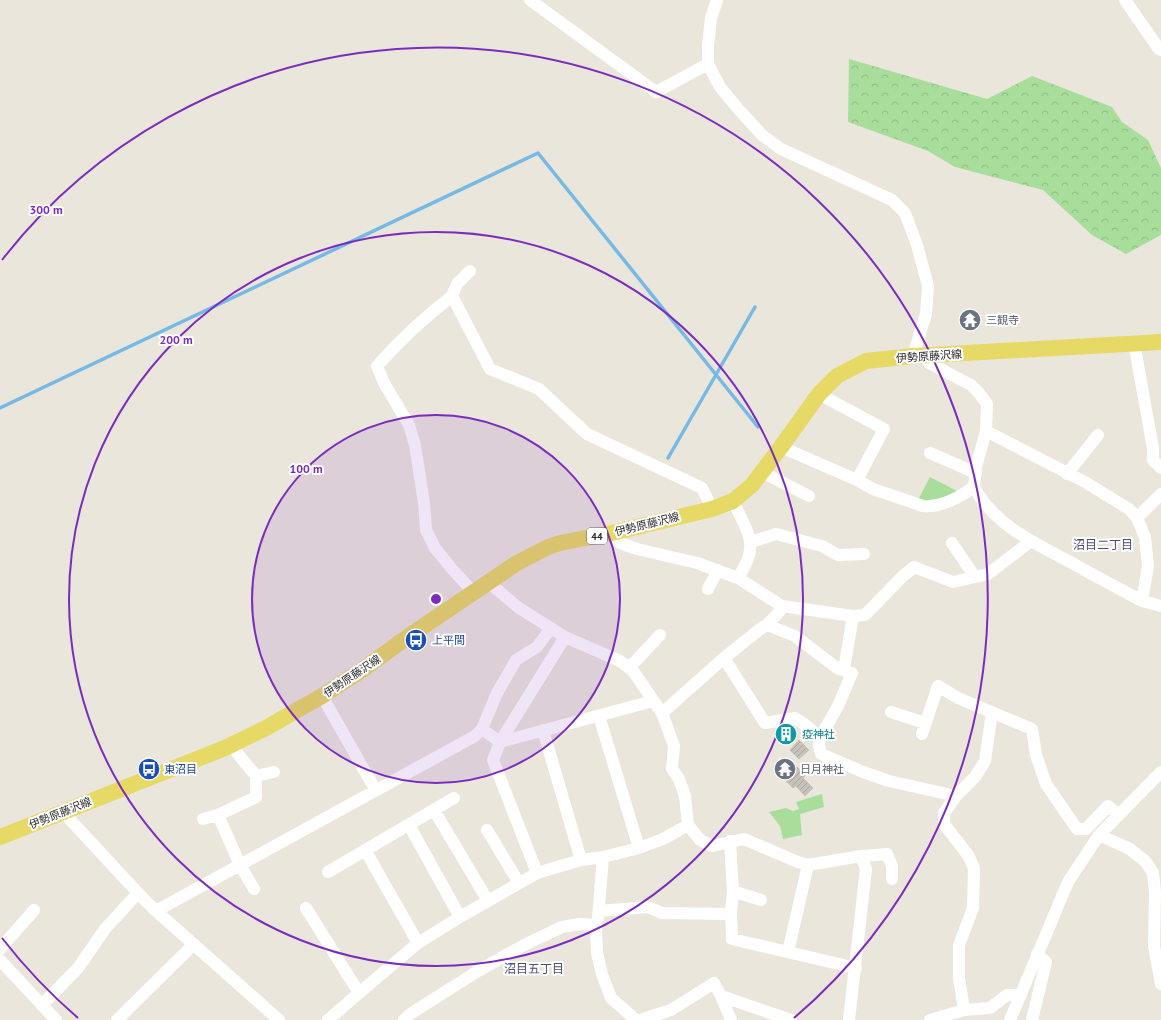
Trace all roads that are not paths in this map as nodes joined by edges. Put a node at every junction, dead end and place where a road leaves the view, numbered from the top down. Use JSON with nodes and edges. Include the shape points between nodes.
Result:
{"nodes":[{"id":1,"x":530,"y":0,"type":"edge"},
{"id":2,"x":717,"y":0,"type":"edge"},
{"id":3,"x":1125,"y":0,"type":"edge"},
{"id":4,"x":1161,"y":50,"type":"edge"},
{"id":5,"x":708,"y":64,"type":"junction"},
{"id":6,"x":470,"y":271,"type":"dead end"},
{"id":7,"x":452,"y":296,"type":"junction"},
{"id":8,"x":1161,"y":342,"type":"edge"},
{"id":9,"x":1134,"y":343,"type":"junction"},
{"id":10,"x":920,"y":356,"type":"junction"},
{"id":11,"x":819,"y":394,"type":"junction"},
{"id":12,"x":986,"y":431,"type":"junction"},
{"id":13,"x":1098,"y":435,"type":"dead end"},
{"id":14,"x":781,"y":447,"type":"junction"},
{"id":15,"x":930,"y":453,"type":"dead end"},
{"id":16,"x":1161,"y":468,"type":"edge"},
{"id":17,"x":762,"y":472,"type":"junction"},
{"id":18,"x":976,"y":473,"type":"junction"},
{"id":19,"x":1067,"y":474,"type":"junction"},
{"id":20,"x":857,"y":480,"type":"junction"},
{"id":21,"x":974,"y":487,"type":"junction"},
{"id":22,"x":1161,"y":494,"type":"edge"},
{"id":23,"x":809,"y":496,"type":"dead end"},
{"id":24,"x":733,"y":501,"type":"junction"},
{"id":25,"x":712,"y":509,"type":"junction"},
{"id":26,"x":1137,"y":518,"type":"junction"},
{"id":27,"x":612,"y":533,"type":"junction"},
{"id":28,"x":1031,"y":541,"type":"junction"},
{"id":29,"x":750,"y":542,"type":"junction"},
{"id":30,"x":952,"y":543,"type":"dead end"},
{"id":31,"x":859,"y":550,"type":"dead end"},
{"id":32,"x":718,"y":570,"type":"junction"},
{"id":33,"x":975,"y":577,"type":"junction"},
{"id":34,"x":738,"y":578,"type":"junction"},
{"id":35,"x":490,"y":582,"type":"junction"},
{"id":36,"x":708,"y":589,"type":"dead end"},
{"id":37,"x":474,"y":593,"type":"junction"},
{"id":38,"x":1142,"y":601,"type":"junction"},
{"id":39,"x":782,"y":606,"type":"junction"},
{"id":40,"x":1161,"y":606,"type":"edge"},
{"id":41,"x":853,"y":616,"type":"junction"},
{"id":42,"x":767,"y":625,"type":"junction"},
{"id":43,"x":551,"y":628,"type":"junction"},
{"id":44,"x":660,"y":635,"type":"dead end"},
{"id":45,"x":565,"y":637,"type":"junction"},
{"id":46,"x":724,"y":658,"type":"junction"},
{"id":47,"x":629,"y":668,"type":"junction"},
{"id":48,"x":844,"y":669,"type":"junction"},
{"id":49,"x":322,"y":696,"type":"junction"},
{"id":50,"x":652,"y":701,"type":"junction"},
{"id":51,"x":662,"y":712,"type":"junction"},
{"id":52,"x":891,"y":712,"type":"dead end"},
{"id":53,"x":992,"y":712,"type":"junction"},
{"id":54,"x":599,"y":716,"type":"junction"},
{"id":55,"x":482,"y":729,"type":"junction"},
{"id":56,"x":543,"y":730,"type":"junction"},
{"id":57,"x":820,"y":738,"type":"junction"},
{"id":58,"x":500,"y":742,"type":"junction"},
{"id":59,"x":232,"y":744,"type":"junction"},
{"id":60,"x":274,"y":772,"type":"dead end"},
{"id":61,"x":1161,"y":772,"type":"edge"},
{"id":62,"x":256,"y":776,"type":"junction"},
{"id":63,"x":375,"y":789,"type":"junction"},
{"id":64,"x":956,"y":796,"type":"junction"},
{"id":65,"x":454,"y":798,"type":"dead end"},
{"id":66,"x":434,"y":810,"type":"junction"},
{"id":67,"x":63,"y":812,"type":"junction"},
{"id":68,"x":1118,"y":814,"type":"junction"},
{"id":69,"x":218,"y":815,"type":"junction"},
{"id":70,"x":203,"y":820,"type":"dead end"},
{"id":71,"x":409,"y":825,"type":"junction"},
{"id":72,"x":688,"y":825,"type":"junction"},
{"id":73,"x":487,"y":830,"type":"dead end"},
{"id":74,"x":1099,"y":835,"type":"junction"},
{"id":75,"x":0,"y":837,"type":"edge"},
{"id":76,"x":730,"y":841,"type":"junction"},
{"id":77,"x":638,"y":848,"type":"junction"},
{"id":78,"x":365,"y":850,"type":"junction"},
{"id":79,"x":861,"y":856,"type":"junction"},
{"id":80,"x":603,"y":857,"type":"junction"},
{"id":81,"x":581,"y":860,"type":"junction"},
{"id":82,"x":240,"y":865,"type":"junction"},
{"id":83,"x":808,"y":865,"type":"junction"},
{"id":84,"x":328,"y":872,"type":"dead end"},
{"id":85,"x":537,"y":873,"type":"junction"},
{"id":86,"x":892,"y":879,"type":"dead end"},
{"id":87,"x":1158,"y":881,"type":"edge"},
{"id":88,"x":519,"y":883,"type":"junction"},
{"id":89,"x":254,"y":890,"type":"dead end"},
{"id":90,"x":733,"y":891,"type":"junction"},
{"id":91,"x":138,"y":893,"type":"junction"},
{"id":92,"x":761,"y":900,"type":"dead end"},
{"id":93,"x":488,"y":901,"type":"junction"},
{"id":94,"x":306,"y":908,"type":"dead end"},
{"id":95,"x":34,"y":910,"type":"dead end"},
{"id":96,"x":156,"y":911,"type":"junction"},
{"id":97,"x":599,"y":911,"type":"junction"},
{"id":98,"x":731,"y":914,"type":"junction"},
{"id":99,"x":460,"y":916,"type":"junction"},
{"id":100,"x":596,"y":925,"type":"junction"},
{"id":101,"x":418,"y":943,"type":"junction"},
{"id":102,"x":194,"y":944,"type":"junction"},
{"id":103,"x":0,"y":949,"type":"edge"},
{"id":104,"x":788,"y":952,"type":"junction"},
{"id":105,"x":1037,"y":954,"type":"junction"},
{"id":106,"x":0,"y":960,"type":"edge"},
{"id":107,"x":856,"y":968,"type":"junction"},
{"id":108,"x":1161,"y":984,"type":"edge"},
{"id":109,"x":358,"y":993,"type":"junction"},
{"id":110,"x":1021,"y":995,"type":"junction"},
{"id":111,"x":721,"y":996,"type":"junction"},
{"id":112,"x":42,"y":1005,"type":"junction"},
{"id":113,"x":964,"y":1010,"type":"junction"},
{"id":114,"x":673,"y":1015,"type":"edge"},
{"id":115,"x":786,"y":1019,"type":"edge"},
{"id":116,"x":56,"y":1020,"type":"edge"},
{"id":117,"x":118,"y":1020,"type":"edge"},
{"id":118,"x":279,"y":1020,"type":"edge"},
{"id":119,"x":328,"y":1020,"type":"edge"},
{"id":120,"x":404,"y":1020,"type":"edge"},
{"id":121,"x":636,"y":1020,"type":"edge"},
{"id":122,"x":640,"y":1020,"type":"edge"},
{"id":123,"x":731,"y":1020,"type":"edge"},
{"id":124,"x":849,"y":1020,"type":"edge"},
{"id":125,"x":930,"y":1020,"type":"edge"},
{"id":126,"x":1010,"y":1020,"type":"edge"},
{"id":127,"x":1032,"y":1020,"type":"edge"}],
"edges":[{"from":1,"to":5,"type":"street","via":[[656,92]]},
{"from":2,"to":5,"type":"street","via":[[711,18]]},
{"from":3,"to":4,"type":"street"},
{"from":5,"to":10,"type":"street","via":[[720,87],[762,135],[781,149],[892,200],[905,213],[928,286]]},
{"from":6,"to":7,"type":"street","via":[[457,284]]},
{"from":7,"to":25,"type":"street","via":[[490,369],[540,389],[587,434],[702,488]]},
{"from":7,"to":37,"type":"street","via":[[427,316],[377,366],[409,425],[415,445],[426,530],[435,548]]},
{"from":8,"to":9,"type":"main road","name":"伊勢原藤沢線","number":"44"},
{"from":9,"to":10,"type":"main road","name":"伊勢原藤沢線","number":"44"},
{"from":9,"to":16,"type":"street","via":[[1153,460]]},
{"from":10,"to":11,"type":"main road","name":"伊勢原藤沢線","number":"44","via":[[866,361],[837,376]]},
{"from":10,"to":12,"type":"street","via":[[980,392],[987,404]]},
{"from":11,"to":14,"type":"main road","name":"伊勢原藤沢線","number":"44"},
{"from":11,"to":20,"type":"street","via":[[884,429]]},
{"from":12,"to":18,"type":"street"},
{"from":12,"to":19,"type":"street"},
{"from":13,"to":19,"type":"street"},
{"from":14,"to":17,"type":"main road","name":"伊勢原藤沢線","number":"44"},
{"from":14,"to":20,"type":"street"},
{"from":15,"to":18,"type":"street"},
{"from":17,"to":23,"type":"street"},
{"from":17,"to":24,"type":"main road","name":"伊勢原藤沢線","number":"44","via":[[752,485]]},
{"from":18,"to":21,"type":"street"},
{"from":19,"to":26,"type":"street","via":[[1129,509]]},
{"from":20,"to":21,"type":"street","via":[[873,489],[932,507],[961,496]]},
{"from":21,"to":28,"type":"street","via":[[980,498],[1001,520]]},
{"from":22,"to":26,"type":"street"},
{"from":24,"to":25,"type":"main road","name":"伊勢原藤沢線","number":"44"},
{"from":24,"to":29,"type":"street"},
{"from":25,"to":27,"type":"main road","name":"伊勢原藤沢線","number":"44"},
{"from":26,"to":38,"type":"street","via":[[1145,537],[1148,566]]},
{"from":27,"to":32,"type":"street","via":[[620,543],[637,549]]},
{"from":27,"to":35,"type":"main road","name":"伊勢原藤沢線","number":"44","via":[[548,547],[517,563]]},
{"from":28,"to":33,"type":"street","via":[[988,574]]},
{"from":28,"to":38,"type":"street"},
{"from":29,"to":31,"type":"street","via":[[776,534],[822,546],[838,555]]},
{"from":29,"to":34,"type":"street","via":[[746,565]]},
{"from":30,"to":33,"type":"street"},
{"from":32,"to":34,"type":"street"},
{"from":32,"to":36,"type":"street"},
{"from":33,"to":41,"type":"street","via":[[953,582],[914,567],[865,615]]},
{"from":34,"to":39,"type":"street"},
{"from":35,"to":37,"type":"main road","name":"伊勢原藤沢線","number":"44"},
{"from":35,"to":43,"type":"street","via":[[519,608]]},
{"from":37,"to":49,"type":"main road","name":"伊勢原藤沢線","number":"44"},
{"from":38,"to":40,"type":"street"},
{"from":39,"to":41,"type":"street"},
{"from":39,"to":42,"type":"street","via":[[780,612]]},
{"from":41,"to":48,"type":"street"},
{"from":42,"to":46,"type":"street","via":[[752,629]]},
{"from":42,"to":48,"type":"street","via":[[795,636],[837,668]]},
{"from":43,"to":45,"type":"street"},
{"from":43,"to":55,"type":"street","via":[[537,647],[516,660],[497,693]]},
{"from":44,"to":47,"type":"street"},
{"from":45,"to":47,"type":"street","via":[[620,661]]},
{"from":45,"to":58,"type":"street"},
{"from":46,"to":51,"type":"street"},
{"from":46,"to":57,"type":"street","via":[[765,723],[795,718]]},
{"from":47,"to":50,"type":"street"},
{"from":48,"to":57,"type":"street","via":[[852,673],[838,706]]},
{"from":49,"to":59,"type":"main road","name":"伊勢原藤沢線","number":"44"},
{"from":49,"to":63,"type":"street"},
{"from":50,"to":51,"type":"street"},
{"from":50,"to":54,"type":"street"},
{"from":51,"to":72,"type":"street","via":[[674,746],[672,769],[685,796]]},
{"from":52,"to":53,"type":"street","via":[[924,729],[938,686],[958,698]]},
{"from":53,"to":64,"type":"street","via":[[985,761],[975,777]]},
{"from":53,"to":68,"type":"street","via":[[1032,729],[1036,755],[1046,784],[1077,829],[1086,829],[1108,806]]},
{"from":54,"to":56,"type":"street"},
{"from":54,"to":77,"type":"street"},
{"from":55,"to":58,"type":"street"},
{"from":55,"to":63,"type":"street","via":[[475,736]]},
{"from":56,"to":58,"type":"street"},
{"from":56,"to":81,"type":"street"},
{"from":57,"to":64,"type":"street","via":[[821,754],[835,760],[889,781]]},
{"from":58,"to":85,"type":"street","via":[[493,760]]},
{"from":59,"to":62,"type":"street"},
{"from":59,"to":67,"type":"main road","name":"伊勢原藤沢線","number":"44"},
{"from":60,"to":62,"type":"street"},
{"from":61,"to":68,"type":"street"},
{"from":62,"to":69,"type":"street","via":[[256,797]]},
{"from":63,"to":82,"type":"street"},
{"from":64,"to":113,"type":"street","via":[[944,813],[944,824],[968,855],[974,868],[973,908],[959,945]]},
{"from":65,"to":66,"type":"street"},
{"from":66,"to":71,"type":"street"},
{"from":66,"to":93,"type":"street"},
{"from":67,"to":75,"type":"main road","name":"伊勢原藤沢線","number":"44"},
{"from":67,"to":91,"type":"street"},
{"from":68,"to":74,"type":"street"},
{"from":69,"to":70,"type":"street"},
{"from":69,"to":82,"type":"street"},
{"from":71,"to":78,"type":"street"},
{"from":71,"to":99,"type":"street"},
{"from":72,"to":76,"type":"street","via":[[700,840],[712,846]]},
{"from":72,"to":77,"type":"street","via":[[663,839]]},
{"from":73,"to":88,"type":"street"},
{"from":74,"to":87,"type":"street","via":[[1130,849],[1146,862]]},
{"from":74,"to":105,"type":"street","via":[[1068,882]]},
{"from":76,"to":83,"type":"street","via":[[744,839]]},
{"from":76,"to":90,"type":"street"},
{"from":77,"to":80,"type":"street"},
{"from":78,"to":84,"type":"street"},
{"from":78,"to":101,"type":"street"},
{"from":79,"to":83,"type":"street"},
{"from":79,"to":86,"type":"street","via":[[887,854],[892,866]]},
{"from":79,"to":107,"type":"street","via":[[866,869]]},
{"from":80,"to":81,"type":"street"},
{"from":80,"to":97,"type":"street"},
{"from":81,"to":85,"type":"street"},
{"from":82,"to":89,"type":"street"},
{"from":82,"to":96,"type":"street"},
{"from":83,"to":104,"type":"street"},
{"from":85,"to":88,"type":"street"},
{"from":87,"to":108,"type":"street","via":[[1155,892],[1154,946]]},
{"from":88,"to":93,"type":"street"},
{"from":90,"to":92,"type":"street"},
{"from":90,"to":98,"type":"street"},
{"from":91,"to":96,"type":"street"},
{"from":91,"to":112,"type":"street","via":[[105,929],[78,968]]},
{"from":93,"to":99,"type":"street"},
{"from":94,"to":109,"type":"street","via":[[330,938]]},
{"from":95,"to":103,"type":"street"},
{"from":96,"to":102,"type":"street"},
{"from":97,"to":98,"type":"street","via":[[648,907],[671,917],[714,917]]},
{"from":97,"to":100,"type":"street"},
{"from":98,"to":104,"type":"street","via":[[732,939]]},
{"from":99,"to":101,"type":"street"},
{"from":100,"to":120,"type":"street","via":[[562,927],[526,944],[478,971]]},
{"from":100,"to":121,"type":"street","via":[[597,953],[611,998]]},
{"from":101,"to":109,"type":"street"},
{"from":102,"to":117,"type":"street"},
{"from":102,"to":118,"type":"street"},
{"from":104,"to":107,"type":"street"},
{"from":105,"to":110,"type":"street"},
{"from":105,"to":127,"type":"street","via":[[1046,962]]},
{"from":106,"to":112,"type":"street"},
{"from":107,"to":124,"type":"street"},
{"from":109,"to":119,"type":"street"},
{"from":110,"to":113,"type":"street","via":[[1007,995],[990,1008]]},
{"from":110,"to":126,"type":"street"},
{"from":111,"to":114,"type":"street","via":[[714,983]]},
{"from":111,"to":115,"type":"street"},
{"from":111,"to":123,"type":"street"},
{"from":112,"to":116,"type":"street"},
{"from":113,"to":125,"type":"street"},
{"from":114,"to":122,"type":"street"}]}
